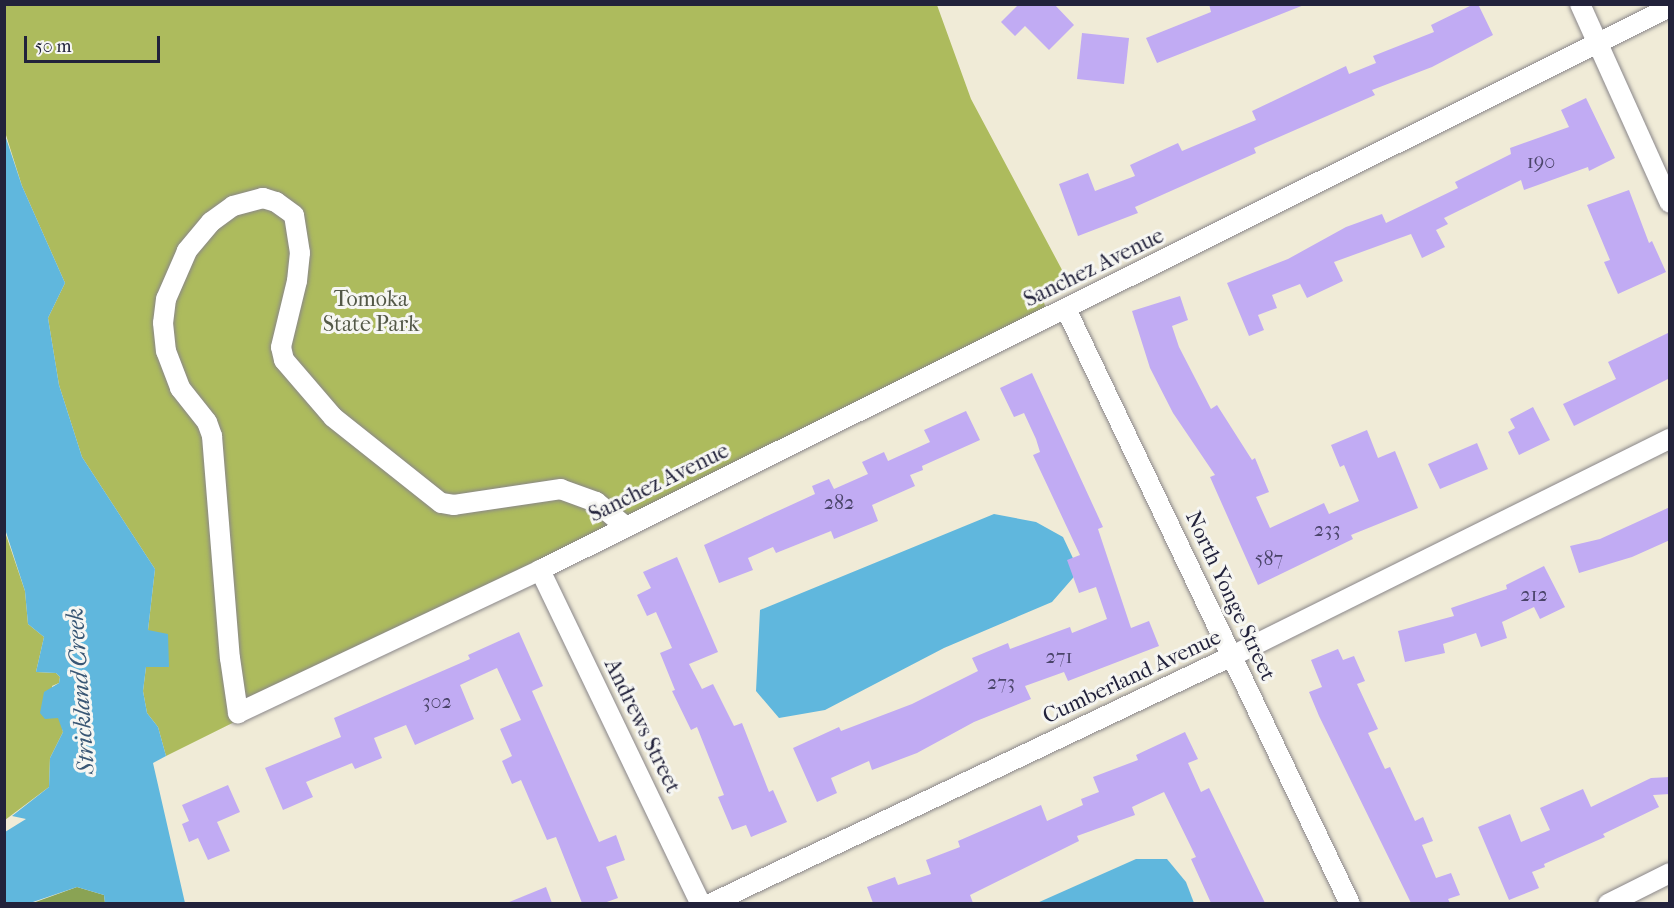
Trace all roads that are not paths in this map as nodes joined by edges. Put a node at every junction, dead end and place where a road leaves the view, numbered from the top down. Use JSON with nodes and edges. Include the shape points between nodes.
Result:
{"nodes":[{"id":1,"x":1580,"y":4,"type":"edge"},
{"id":2,"x":1670,"y":7,"type":"edge"},
{"id":3,"x":1596,"y":42,"type":"junction"},
{"id":4,"x":1670,"y":203,"type":"edge"},
{"id":5,"x":1066,"y":309,"type":"junction"},
{"id":6,"x":1670,"y":439,"type":"edge"},
{"id":7,"x":626,"y":526,"type":"junction"},
{"id":8,"x":540,"y":570,"type":"junction"},
{"id":9,"x":1232,"y":656,"type":"junction"},
{"id":10,"x":1670,"y":873,"type":"edge"},
{"id":11,"x":701,"y":903,"type":"edge"},
{"id":12,"x":710,"y":903,"type":"edge"},
{"id":13,"x":1350,"y":903,"type":"edge"},
{"id":14,"x":1608,"y":903,"type":"edge"}],
"edges":[{"from":1,"to":3,"type":"street"},
{"from":2,"to":3,"type":"street","name":"Sanchez Avenue"},
{"from":3,"to":4,"type":"street"},
{"from":3,"to":5,"type":"street","name":"Sanchez Avenue"},
{"from":5,"to":7,"type":"street","name":"Sanchez Avenue"},
{"from":5,"to":9,"type":"street","name":"North Yonge Street"},
{"from":6,"to":9,"type":"street","name":"Cumberland Avenue"},
{"from":7,"to":8,"type":"street","name":"Sanchez Avenue"},
{"from":7,"to":8,"type":"street","name":"Sanchez Avenue","via":[[596,501],[561,489],[454,506],[441,503],[333,417],[284,360],[281,346],[300,253],[294,215],[263,198],[233,206],[211,222],[187,251],[166,299],[163,323],[171,369],[180,388],[207,422],[212,436],[238,713]]},
{"from":8,"to":11,"type":"street","name":"Andrews Street"},
{"from":9,"to":12,"type":"street","name":"Cumberland Avenue"},
{"from":9,"to":13,"type":"street","name":"North Yonge Street"},
{"from":10,"to":14,"type":"street"}]}
